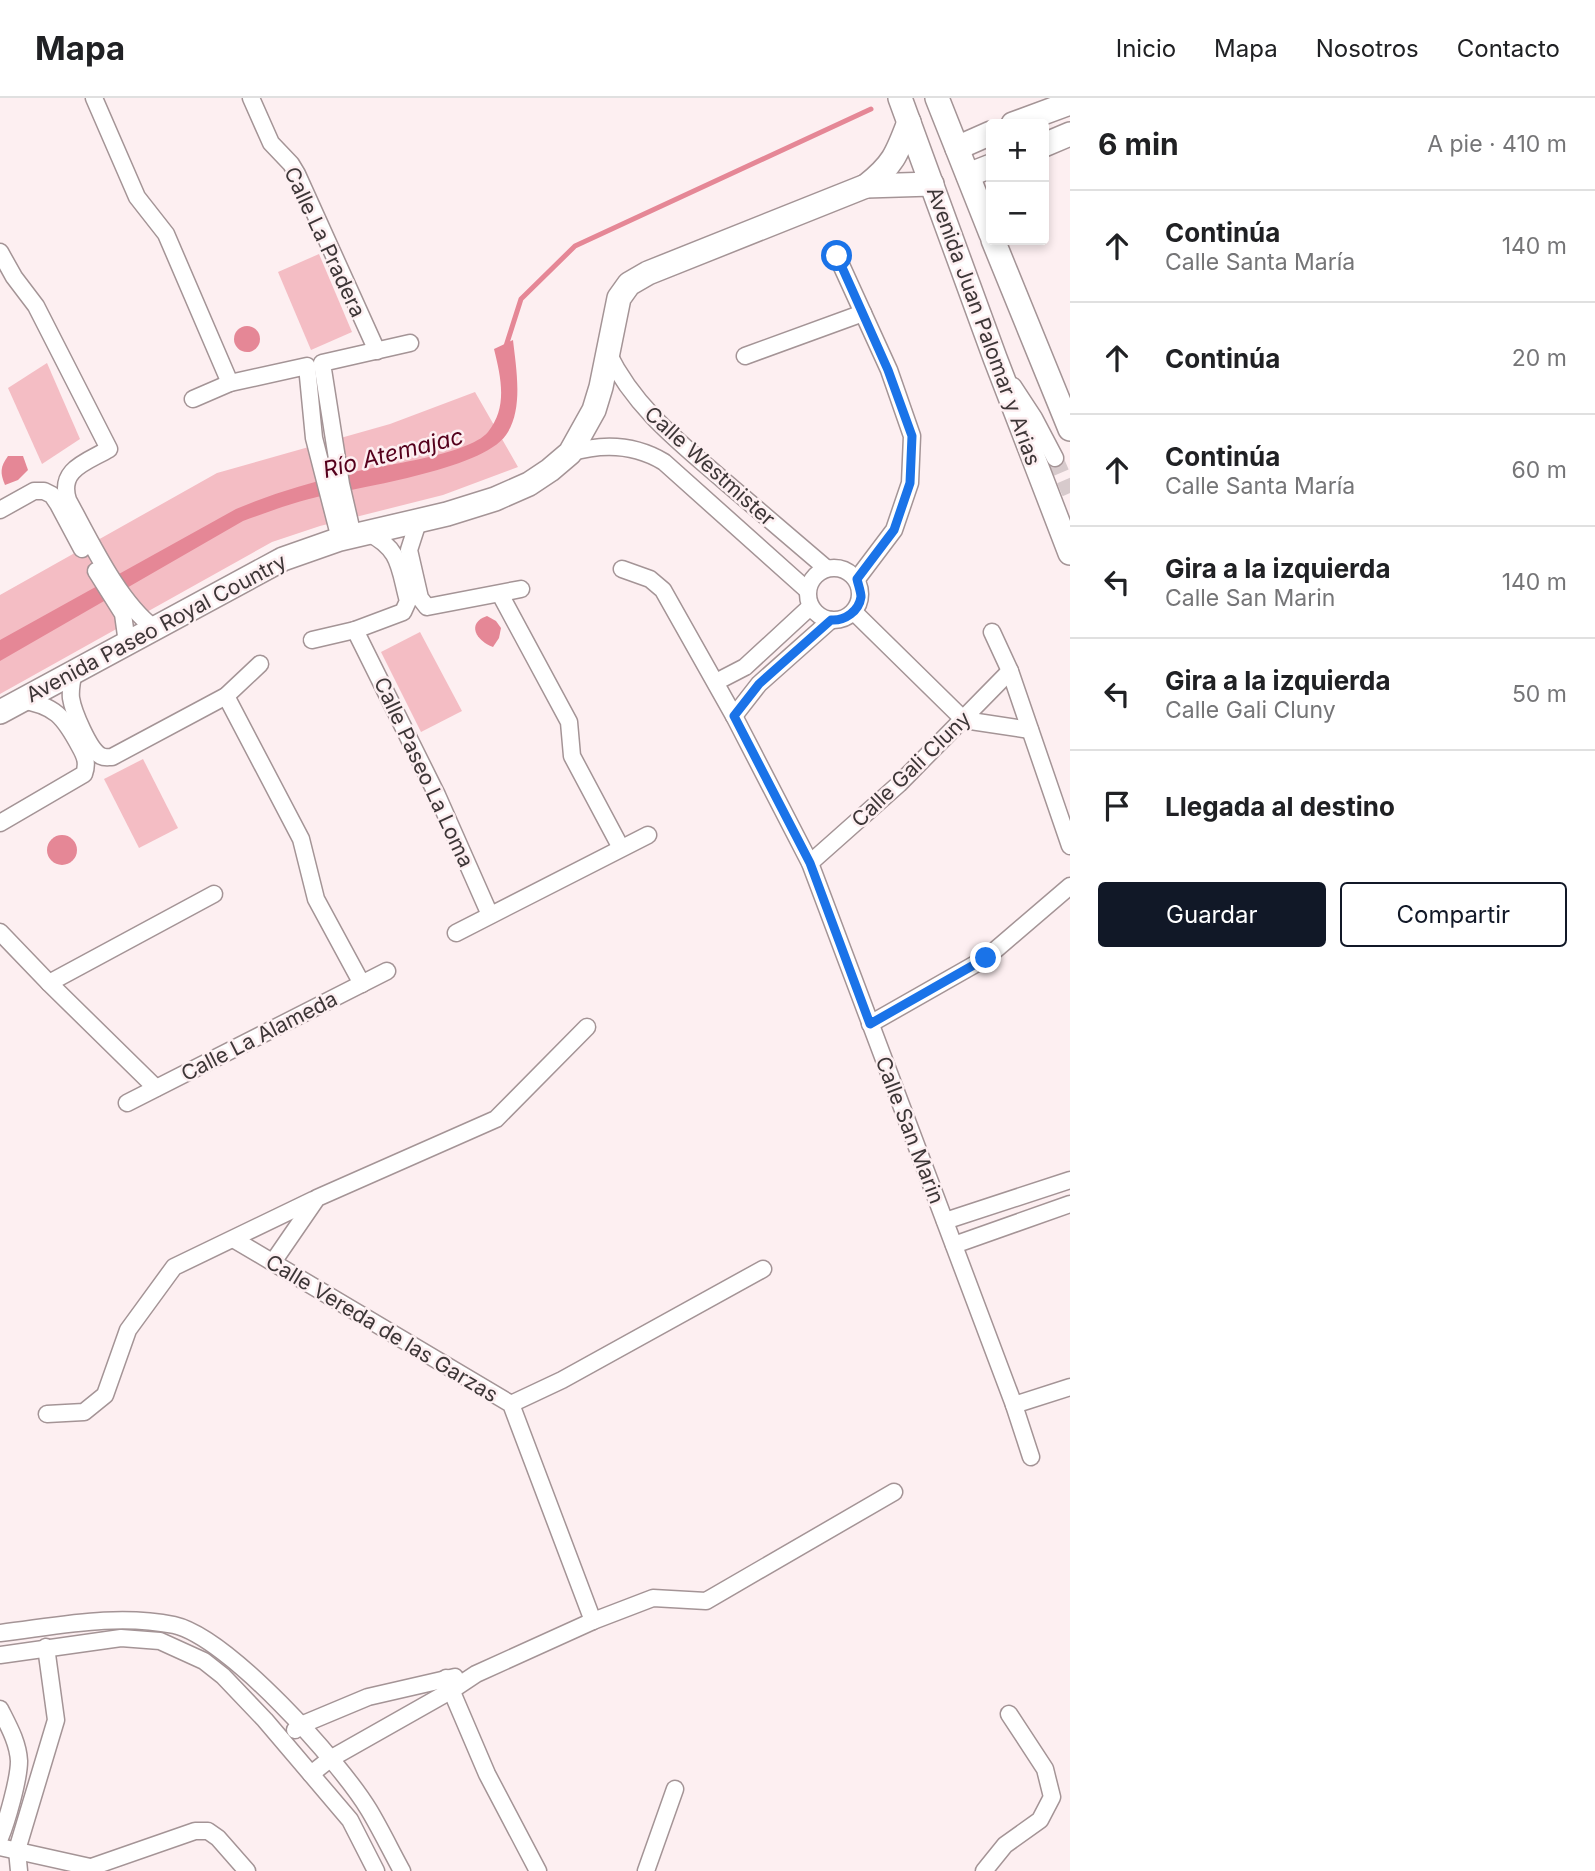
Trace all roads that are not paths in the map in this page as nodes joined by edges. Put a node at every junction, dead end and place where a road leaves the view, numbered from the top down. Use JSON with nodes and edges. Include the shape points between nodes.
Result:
{"nodes":[{"id":1,"x":94,"y":98,"type":"edge"},
{"id":2,"x":251,"y":98,"type":"edge"},
{"id":3,"x":900,"y":98,"type":"edge"},
{"id":4,"x":937,"y":98,"type":"edge"},
{"id":5,"x":1070,"y":103,"type":"edge"},
{"id":6,"x":1027,"y":119,"type":"edge"},
{"id":7,"x":909,"y":122,"type":"junction"},
{"id":8,"x":1070,"y":134,"type":"edge"},
{"id":9,"x":986,"y":135,"type":"edge"},
{"id":10,"x":1049,"y":143,"type":"edge"},
{"id":11,"x":957,"y":148,"type":"junction"},
{"id":12,"x":986,"y":168,"type":"edge"},
{"id":13,"x":968,"y":175,"type":"junction"},
{"id":14,"x":932,"y":184,"type":"junction"},
{"id":15,"x":866,"y":186,"type":"junction"},
{"id":16,"x":986,"y":221,"type":"edge"},
{"id":17,"x":995,"y":245,"type":"edge"},
{"id":18,"x":0,"y":252,"type":"edge"},
{"id":19,"x":837,"y":256,"type":"dead end"},
{"id":20,"x":863,"y":313,"type":"junction"},
{"id":21,"x":410,"y":343,"type":"dead end"},
{"id":22,"x":377,"y":351,"type":"junction"},
{"id":23,"x":608,"y":353,"type":"junction"},
{"id":24,"x":745,"y":356,"type":"dead end"},
{"id":25,"x":995,"y":358,"type":"junction"},
{"id":26,"x":230,"y":383,"type":"junction"},
{"id":27,"x":193,"y":399,"type":"dead end"},
{"id":28,"x":1070,"y":429,"type":"edge"},
{"id":29,"x":666,"y":431,"type":"junction"},
{"id":30,"x":570,"y":453,"type":"junction"},
{"id":31,"x":649,"y":454,"type":"junction"},
{"id":32,"x":1055,"y":458,"type":"tunnel mouth"},
{"id":33,"x":331,"y":464,"type":"junction"},
{"id":34,"x":0,"y":510,"type":"edge"},
{"id":35,"x":419,"y":519,"type":"junction"},
{"id":36,"x":349,"y":528,"type":"junction"},
{"id":37,"x":1070,"y":553,"type":"edge"},
{"id":38,"x":96,"y":563,"type":"junction"},
{"id":39,"x":826,"y":568,"type":"junction"},
{"id":40,"x":622,"y":569,"type":"dead end"},
{"id":41,"x":857,"y":579,"type":"junction"},
{"id":42,"x":521,"y":589,"type":"dead end"},
{"id":43,"x":807,"y":590,"type":"junction"},
{"id":44,"x":500,"y":594,"type":"junction"},
{"id":45,"x":810,"y":607,"type":"junction"},
{"id":46,"x":129,"y":611,"type":"junction"},
{"id":47,"x":854,"y":612,"type":"junction"},
{"id":48,"x":831,"y":620,"type":"junction"},
{"id":49,"x":155,"y":628,"type":"junction"},
{"id":50,"x":355,"y":630,"type":"junction"},
{"id":51,"x":992,"y":632,"type":"dead end"},
{"id":52,"x":312,"y":640,"type":"dead end"},
{"id":53,"x":127,"y":643,"type":"junction"},
{"id":54,"x":260,"y":664,"type":"dead end"},
{"id":55,"x":745,"y":667,"type":"junction"},
{"id":56,"x":74,"y":671,"type":"junction"},
{"id":57,"x":1010,"y":671,"type":"junction"},
{"id":58,"x":716,"y":682,"type":"junction"},
{"id":59,"x":759,"y":684,"type":"junction"},
{"id":60,"x":226,"y":696,"type":"junction"},
{"id":61,"x":10,"y":706,"type":"edge"},
{"id":62,"x":734,"y":716,"type":"junction"},
{"id":63,"x":964,"y":720,"type":"junction"},
{"id":64,"x":1030,"y":730,"type":"junction"},
{"id":65,"x":0,"y":823,"type":"edge"},
{"id":66,"x":648,"y":835,"type":"dead end"},
{"id":67,"x":1070,"y":846,"type":"edge"},
{"id":68,"x":621,"y":848,"type":"junction"},
{"id":69,"x":810,"y":863,"type":"junction"},
{"id":70,"x":1070,"y":886,"type":"edge"},
{"id":71,"x":214,"y":894,"type":"dead end"},
{"id":72,"x":490,"y":915,"type":"junction"},
{"id":73,"x":0,"y":932,"type":"edge"},
{"id":74,"x":456,"y":933,"type":"dead end"},
{"id":75,"x":387,"y":971,"type":"dead end"},
{"id":76,"x":49,"y":983,"type":"junction"},
{"id":77,"x":362,"y":984,"type":"junction"},
{"id":78,"x":870,"y":1024,"type":"junction"},
{"id":79,"x":587,"y":1027,"type":"dead end"},
{"id":80,"x":156,"y":1088,"type":"junction"},
{"id":81,"x":127,"y":1103,"type":"dead end"},
{"id":82,"x":1070,"y":1180,"type":"edge"},
{"id":83,"x":317,"y":1198,"type":"junction"},
{"id":84,"x":1070,"y":1204,"type":"edge"},
{"id":85,"x":945,"y":1221,"type":"junction"},
{"id":86,"x":235,"y":1240,"type":"junction"},
{"id":87,"x":954,"y":1245,"type":"junction"},
{"id":88,"x":272,"y":1262,"type":"junction"},
{"id":89,"x":763,"y":1269,"type":"dead end"},
{"id":90,"x":1070,"y":1387,"type":"edge"},
{"id":91,"x":511,"y":1404,"type":"junction"},
{"id":92,"x":1014,"y":1405,"type":"junction"},
{"id":93,"x":47,"y":1414,"type":"dead end"},
{"id":94,"x":1031,"y":1457,"type":"dead end"},
{"id":95,"x":894,"y":1492,"type":"dead end"},
{"id":96,"x":593,"y":1621,"type":"junction"},
{"id":97,"x":0,"y":1633,"type":"edge"},
{"id":98,"x":46,"y":1647,"type":"junction"},
{"id":99,"x":0,"y":1655,"type":"edge"},
{"id":100,"x":449,"y":1684,"type":"junction"},
{"id":101,"x":0,"y":1709,"type":"edge"},
{"id":102,"x":1009,"y":1714,"type":"dead end"},
{"id":103,"x":301,"y":1725,"type":"junction"},
{"id":104,"x":283,"y":1741,"type":"junction"},
{"id":105,"x":330,"y":1759,"type":"junction"},
{"id":106,"x":19,"y":1762,"type":"junction"},
{"id":107,"x":43,"y":1768,"type":"junction"},
{"id":108,"x":311,"y":1774,"type":"junction"},
{"id":109,"x":675,"y":1789,"type":"dead end"},
{"id":110,"x":0,"y":1838,"type":"edge"},
{"id":111,"x":0,"y":1847,"type":"edge"},
{"id":112,"x":17,"y":1850,"type":"junction"},
{"id":113,"x":85,"y":1869,"type":"edge"},
{"id":114,"x":19,"y":1871,"type":"edge"},
{"id":115,"x":247,"y":1871,"type":"edge"},
{"id":116,"x":376,"y":1871,"type":"edge"},
{"id":117,"x":402,"y":1871,"type":"edge"},
{"id":118,"x":538,"y":1871,"type":"edge"},
{"id":119,"x":646,"y":1871,"type":"edge"},
{"id":120,"x":984,"y":1871,"type":"edge"}],
"edges":[{"from":1,"to":26,"type":"street","via":[[137,197],[166,234]]},
{"from":2,"to":22,"type":"street","name":"Calle La Pradera","via":[[271,143],[297,173]]},
{"from":3,"to":7,"type":"street","name":"Avenida Juan Palomar y Arias"},
{"from":4,"to":11,"type":"street","name":"Avenida Juan Palomar y Arias"},
{"from":5,"to":6,"type":"street"},
{"from":7,"to":14,"type":"street","name":"Avenida Juan Palomar y Arias"},
{"from":7,"to":15,"type":"street","name":"Avenida Paseo Royal Country","via":[[895,158]]},
{"from":8,"to":10,"type":"street"},
{"from":9,"to":11,"type":"street"},
{"from":11,"to":13,"type":"street","name":"Avenida Juan Palomar y Arias"},
{"from":12,"to":13,"type":"street"},
{"from":13,"to":16,"type":"street","name":"Avenida Juan Palomar y Arias"},
{"from":14,"to":15,"type":"street","name":"Avenida Paseo Royal Country"},
{"from":14,"to":25,"type":"street","name":"Avenida Juan Palomar y Arias"},
{"from":15,"to":23,"type":"street","name":"Avenida Paseo Royal Country","via":[[639,277],[620,298]]},
{"from":17,"to":28,"type":"street","name":"Avenida Juan Palomar y Arias"},
{"from":18,"to":38,"type":"street","via":[[36,306],[109,449],[72,470],[66,479],[65,490]]},
{"from":19,"to":20,"type":"street"},
{"from":20,"to":24,"type":"street"},
{"from":20,"to":41,"type":"street","via":[[912,436],[910,483],[894,530]]},
{"from":21,"to":22,"type":"street"},
{"from":22,"to":33,"type":"street","via":[[322,363]]},
{"from":23,"to":29,"type":"street","name":"Calle Westmister","via":[[633,395]]},
{"from":23,"to":30,"type":"street","name":"Avenida Paseo Royal Country","via":[[594,410]]},
{"from":25,"to":32,"type":"street"},
{"from":25,"to":37,"type":"street","name":"Avenida Juan Palomar y Arias"},
{"from":26,"to":27,"type":"street"},
{"from":26,"to":33,"type":"street","via":[[307,366],[314,438]]},
{"from":29,"to":31,"type":"street"},
{"from":29,"to":39,"type":"street","name":"Calle Westmister"},
{"from":30,"to":31,"type":"street","name":"Calle Westmister","via":[[602,446]]},
{"from":30,"to":35,"type":"street","name":"Avenida Paseo Royal Country","via":[[529,484],[495,499]]},
{"from":31,"to":43,"type":"street","name":"Calle Westmister","via":[[664,461]]},
{"from":33,"to":36,"type":"street"},
{"from":34,"to":38,"type":"street","via":[[34,491],[52,495]]},
{"from":35,"to":36,"type":"street","name":"Avenida Paseo Royal Country"},
{"from":35,"to":44,"type":"street","via":[[409,552],[423,604]]},
{"from":36,"to":49,"type":"street","name":"Avenida Paseo Royal Country","via":[[267,566]]},
{"from":36,"to":50,"type":"street","via":[[378,538],[394,552],[408,600],[403,612]]},
{"from":38,"to":46,"type":"street"},
{"from":39,"to":41,"type":"street","via":[[843,569]]},
{"from":39,"to":43,"type":"street","via":[[813,576]]},
{"from":40,"to":58,"type":"street","name":"Calle San Marin","via":[[650,579],[663,590]]},
{"from":41,"to":47,"type":"street","via":[[861,596]]},
{"from":42,"to":44,"type":"street"},
{"from":43,"to":45,"type":"street"},
{"from":44,"to":68,"type":"street","via":[[569,722],[572,757]]},
{"from":45,"to":48,"type":"street","via":[[822,619]]},
{"from":45,"to":55,"type":"street"},
{"from":46,"to":49,"type":"street"},
{"from":46,"to":53,"type":"street"},
{"from":47,"to":48,"type":"street","via":[[839,621]]},
{"from":47,"to":63,"type":"street"},
{"from":48,"to":59,"type":"street"},
{"from":49,"to":53,"type":"street","name":"Avenida Paseo Royal Country"},
{"from":50,"to":52,"type":"street"},
{"from":50,"to":72,"type":"street","name":"Calle Paseo La Loma"},
{"from":51,"to":57,"type":"street"},
{"from":53,"to":56,"type":"street","name":"Avenida Paseo Royal Country"},
{"from":54,"to":60,"type":"street"},
{"from":55,"to":58,"type":"street"},
{"from":55,"to":59,"type":"street"},
{"from":56,"to":60,"type":"street","via":[[73,710],[93,748],[105,758]]},
{"from":56,"to":61,"type":"street","name":"Avenida Paseo Royal Country"},
{"from":57,"to":63,"type":"street","name":"Calle Gali Cluny"},
{"from":57,"to":64,"type":"street"},
{"from":58,"to":62,"type":"street","name":"Calle San Marin"},
{"from":59,"to":62,"type":"street"},
{"from":60,"to":77,"type":"street","name":"Calle La Alameda","via":[[301,839],[316,899]]},
{"from":61,"to":65,"type":"street","via":[[47,707],[67,722],[87,768]]},
{"from":62,"to":69,"type":"street","name":"Calle San Marin"},
{"from":63,"to":64,"type":"street"},
{"from":63,"to":69,"type":"street","name":"Calle Gali Cluny"},
{"from":64,"to":67,"type":"street"},
{"from":66,"to":68,"type":"street"},
{"from":68,"to":72,"type":"street"},
{"from":69,"to":78,"type":"street","name":"Calle San Marin"},
{"from":70,"to":78,"type":"street","via":[[986,958]]},
{"from":71,"to":76,"type":"street"},
{"from":72,"to":74,"type":"street"},
{"from":73,"to":76,"type":"street","name":"Calle La Alameda"},
{"from":75,"to":77,"type":"street","name":"Calle La Alameda"},
{"from":76,"to":80,"type":"street","name":"Calle La Alameda"},
{"from":77,"to":80,"type":"street","name":"Calle La Alameda"},
{"from":78,"to":85,"type":"street","name":"Calle San Marin"},
{"from":79,"to":83,"type":"street","via":[[496,1119]]},
{"from":80,"to":81,"type":"street","name":"Calle La Alameda"},
{"from":82,"to":85,"type":"street"},
{"from":83,"to":86,"type":"street"},
{"from":83,"to":88,"type":"street"},
{"from":84,"to":87,"type":"street"},
{"from":85,"to":87,"type":"street","name":"Calle San Marin"},
{"from":86,"to":88,"type":"street","name":"Calle Vereda de las Garzas"},
{"from":86,"to":93,"type":"street","via":[[174,1268],[128,1330],[104,1395],[84,1412]]},
{"from":87,"to":92,"type":"street","name":"Calle San Marin"},
{"from":88,"to":91,"type":"street","name":"Calle Vereda de las Garzas"},
{"from":89,"to":91,"type":"street"},
{"from":90,"to":92,"type":"street"},
{"from":91,"to":96,"type":"street","name":"Calle Vereda de las Garzas"},
{"from":92,"to":94,"type":"street","name":"Calle San Marin"},
{"from":95,"to":96,"type":"street","via":[[706,1601],[653,1598]]},
{"from":96,"to":100,"type":"street"},
{"from":97,"to":103,"type":"street","via":[[105,1619],[177,1626],[225,1653]]},
{"from":98,"to":99,"type":"street"},
{"from":98,"to":104,"type":"street","via":[[121,1638],[160,1641],[204,1661],[223,1676]]},
{"from":98,"to":107,"type":"street","via":[[56,1720]]},
{"from":100,"to":103,"type":"street","via":[[369,1697]]},
{"from":100,"to":105,"type":"street"},
{"from":100,"to":118,"type":"street","via":[[487,1774]]},
{"from":101,"to":106,"type":"street"},
{"from":102,"to":120,"type":"street","via":[[1045,1769],[1052,1797],[1040,1820],[1005,1845]]},
{"from":103,"to":104,"type":"street"},
{"from":103,"to":105,"type":"street"},
{"from":104,"to":108,"type":"street"},
{"from":105,"to":108,"type":"street"},
{"from":105,"to":117,"type":"street","via":[[368,1808]]},
{"from":106,"to":107,"type":"street"},
{"from":106,"to":110,"type":"street"},
{"from":107,"to":112,"type":"street"},
{"from":108,"to":116,"type":"street","via":[[350,1820]]},
{"from":109,"to":119,"type":"street"},
{"from":111,"to":112,"type":"street"},
{"from":112,"to":113,"type":"street"},
{"from":112,"to":114,"type":"street"},
{"from":113,"to":115,"type":"street","via":[[195,1831],[208,1831]]}]}
